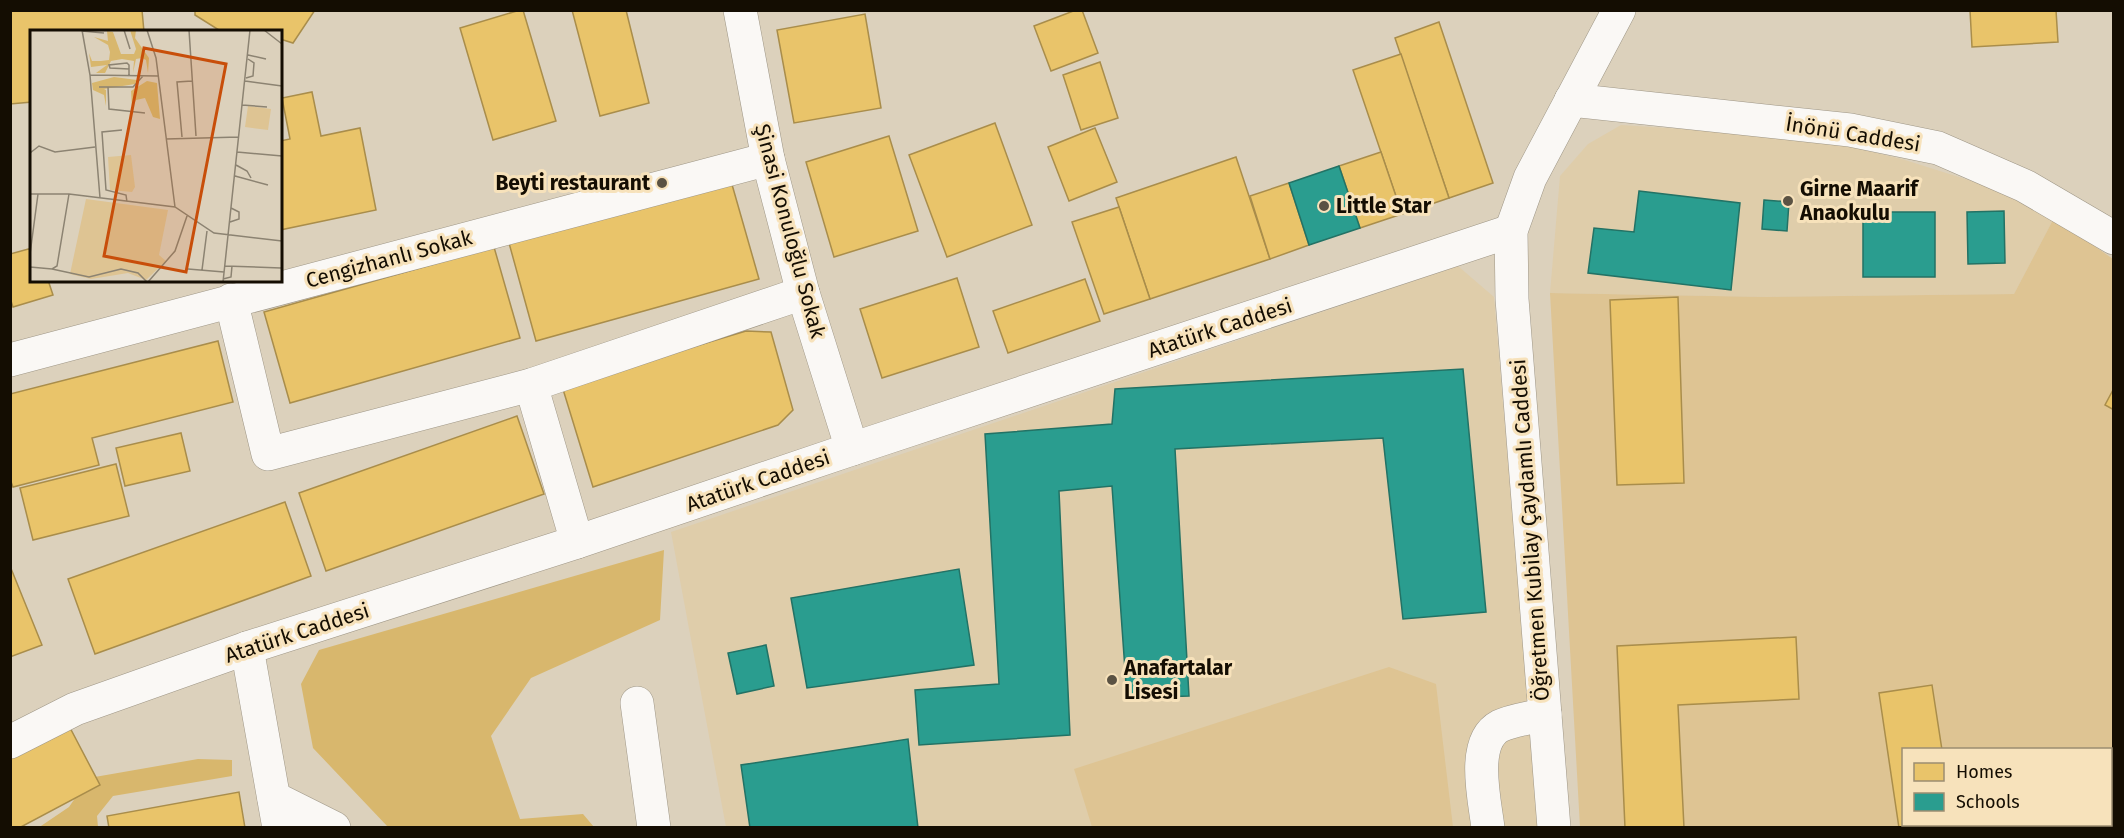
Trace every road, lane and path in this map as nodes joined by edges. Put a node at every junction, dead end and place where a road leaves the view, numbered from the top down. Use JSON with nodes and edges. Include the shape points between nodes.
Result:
{"nodes":[{"id":1,"x":740,"y":10,"type":"edge"},
{"id":2,"x":1619,"y":10,"type":"edge"},
{"id":3,"x":1571,"y":100,"type":"junction"},
{"id":4,"x":768,"y":159,"type":"junction"},
{"id":5,"x":1511,"y":231,"type":"junction"},
{"id":6,"x":2114,"y":238,"type":"edge"},
{"id":7,"x":803,"y":293,"type":"junction"},
{"id":8,"x":231,"y":300,"type":"junction"},
{"id":9,"x":10,"y":360,"type":"edge"},
{"id":10,"x":531,"y":385,"type":"junction"},
{"id":11,"x":852,"y":449,"type":"junction"},
{"id":12,"x":577,"y":543,"type":"junction"},
{"id":13,"x":247,"y":648,"type":"junction"},
{"id":14,"x":637,"y":703,"type":"dead end"},
{"id":15,"x":1545,"y":714,"type":"junction"},
{"id":16,"x":10,"y":742,"type":"edge"},
{"id":17,"x":276,"y":813,"type":"edge"},
{"id":18,"x":334,"y":828,"type":"edge"},
{"id":19,"x":654,"y":828,"type":"edge"},
{"id":20,"x":1488,"y":828,"type":"edge"},
{"id":21,"x":1554,"y":828,"type":"edge"}],
"edges":[{"from":1,"to":4,"type":"street","name":"Şinasi Konuloğlu Sokak"},
{"from":2,"to":3,"type":"street"},
{"from":3,"to":5,"type":"street","via":[[1530,178]]},
{"from":3,"to":6,"type":"street","name":"İnönü Caddesi","via":[[1850,130],[1938,148],[2025,186]]},
{"from":4,"to":7,"type":"street","name":"Şinasi Konuloğlu Sokak"},
{"from":4,"to":8,"type":"street","name":"Cengizhanlı Sokak"},
{"from":5,"to":11,"type":"street","name":"Atatürk Caddesi"},
{"from":5,"to":15,"type":"street","name":"Öğretmen Kubilay Çaydamlı Caddesi","via":[[1512,299]]},
{"from":7,"to":10,"type":"street"},
{"from":7,"to":11,"type":"street","name":"Şinasi Konuloğlu Sokak"},
{"from":8,"to":9,"type":"street","name":"Cengizhanlı Sokak"},
{"from":8,"to":10,"type":"street","via":[[267,454]]},
{"from":10,"to":12,"type":"street"},
{"from":11,"to":12,"type":"street","name":"Atatürk Caddesi"},
{"from":12,"to":13,"type":"street","name":"Atatürk Caddesi"},
{"from":13,"to":16,"type":"street","name":"Atatürk Caddesi","via":[[75,709]]},
{"from":13,"to":17,"type":"street"},
{"from":14,"to":19,"type":"street"},
{"from":15,"to":20,"type":"street","via":[[1499,727],[1486,740],[1481,761]]},
{"from":15,"to":21,"type":"street","name":"Öğretmen Kubilay Çaydamlı Caddesi"},
{"from":17,"to":18,"type":"street"}]}
